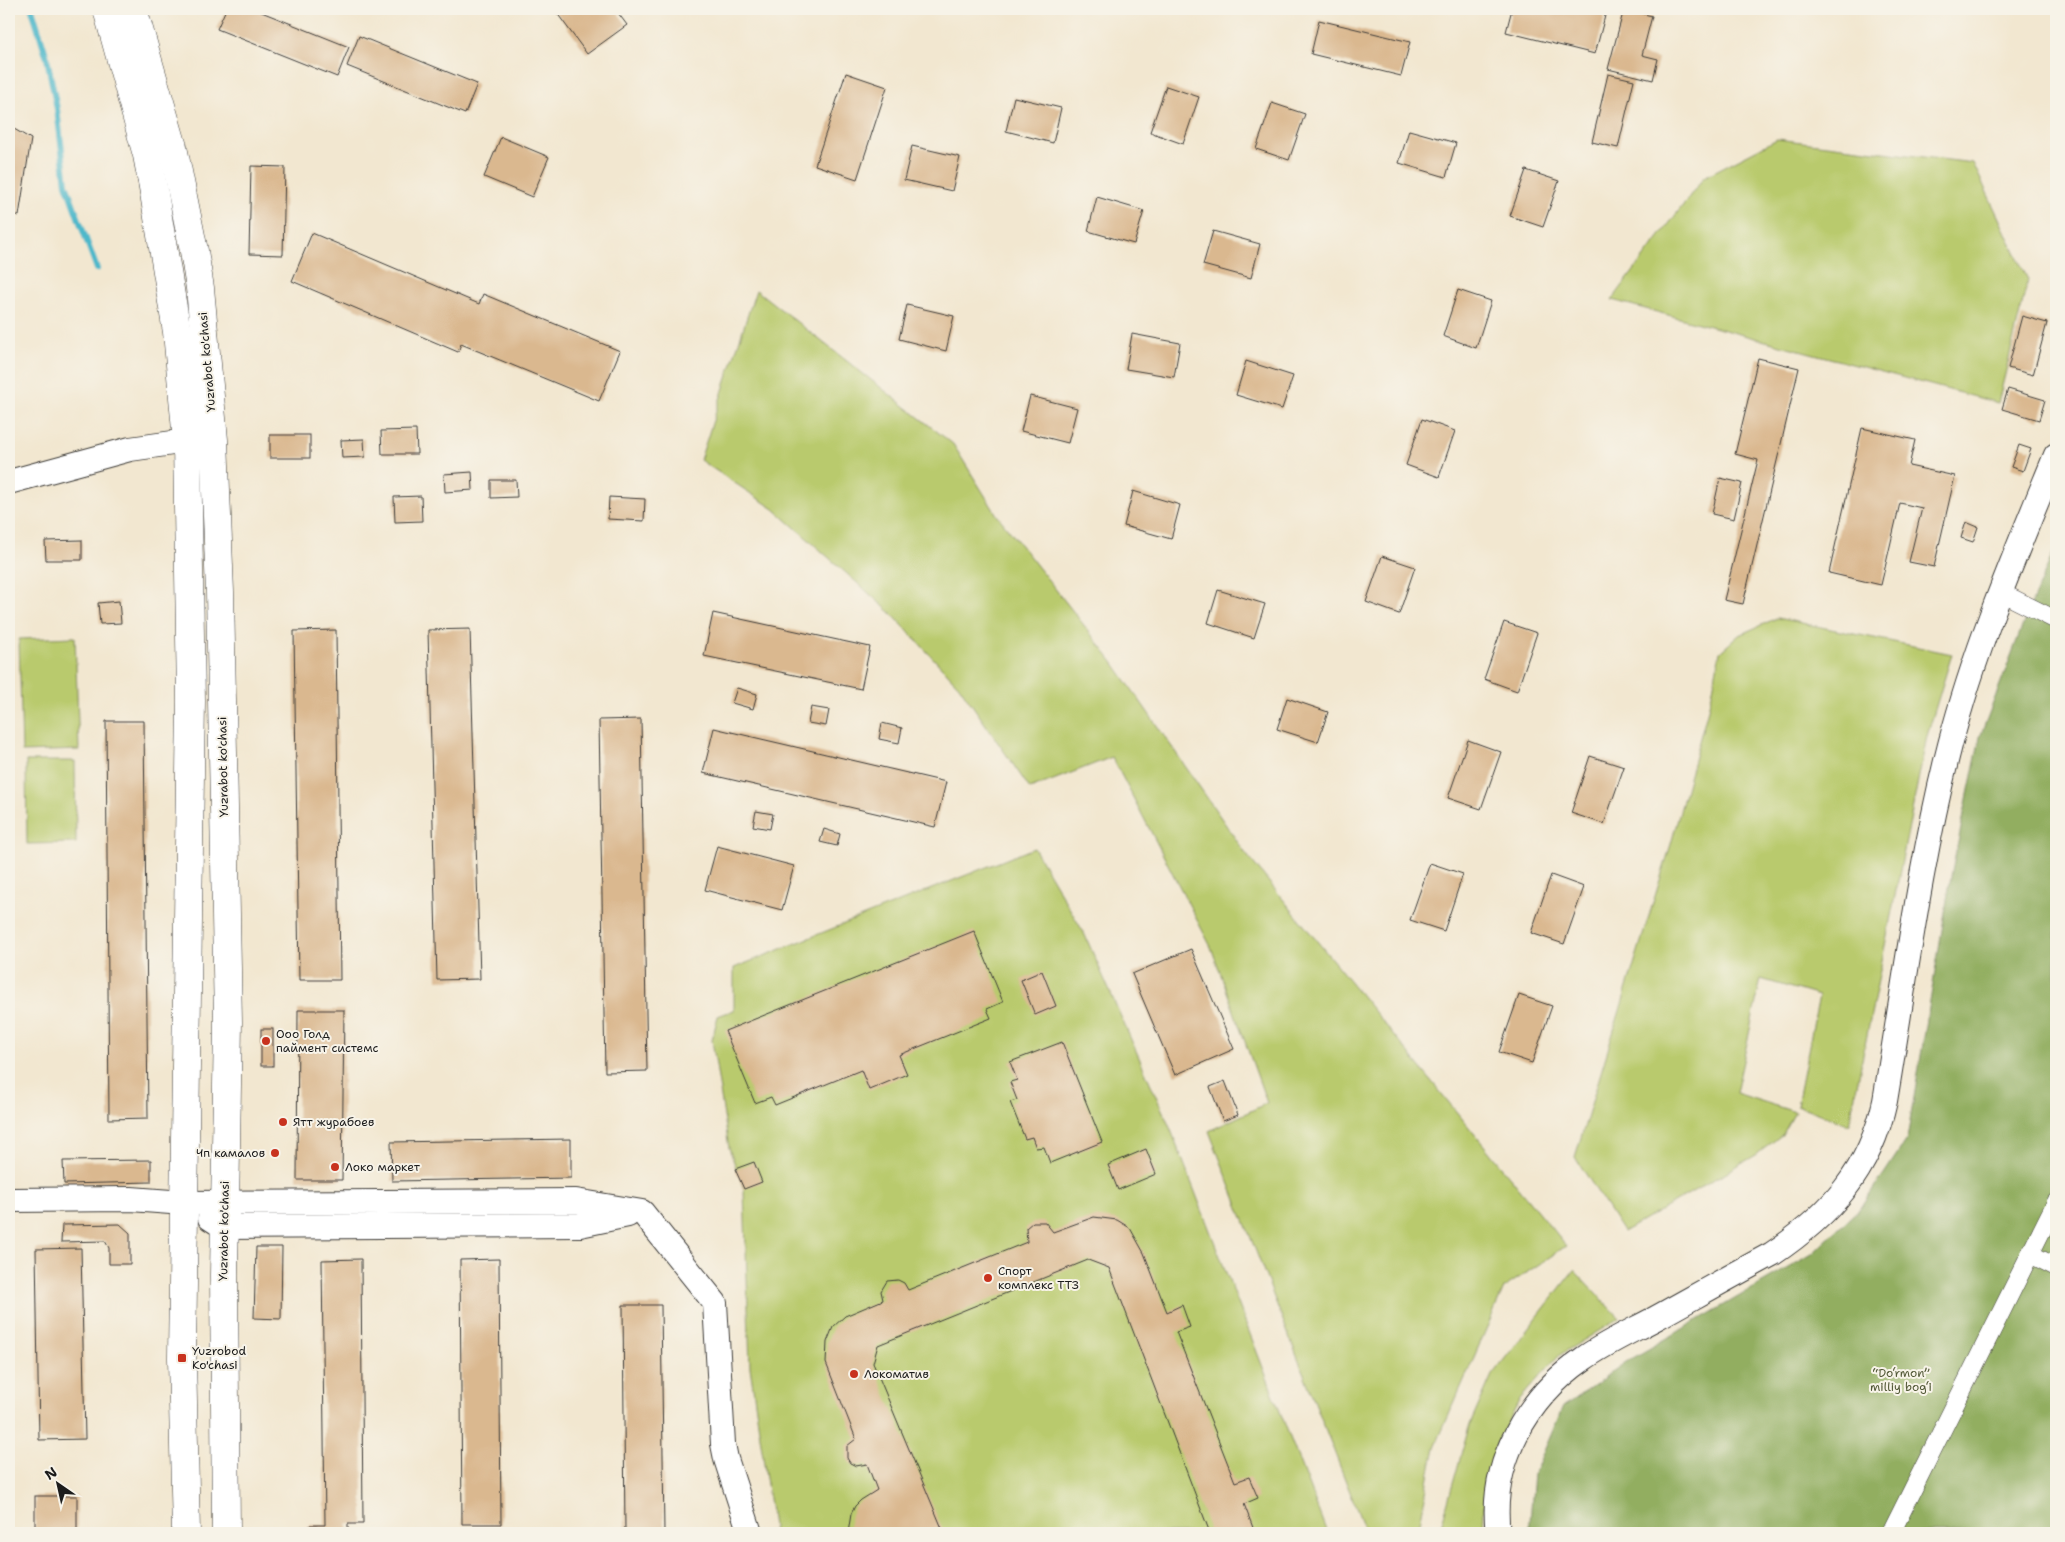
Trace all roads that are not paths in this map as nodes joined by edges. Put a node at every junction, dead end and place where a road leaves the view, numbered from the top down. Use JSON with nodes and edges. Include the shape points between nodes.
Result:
{"nodes":[{"id":1,"x":107,"y":9,"type":"edge"},
{"id":2,"x":133,"y":9,"type":"edge"},
{"id":3,"x":187,"y":441,"type":"junction"},
{"id":4,"x":2056,"y":454,"type":"edge"},
{"id":5,"x":9,"y":482,"type":"edge"},
{"id":6,"x":2000,"y":592,"type":"junction"},
{"id":7,"x":2056,"y":620,"type":"edge"},
{"id":8,"x":9,"y":1200,"type":"edge"},
{"id":9,"x":184,"y":1202,"type":"junction"},
{"id":10,"x":2056,"y":1202,"type":"edge"},
{"id":11,"x":224,"y":1214,"type":"junction"},
{"id":12,"x":2030,"y":1254,"type":"junction"},
{"id":13,"x":2056,"y":1267,"type":"edge"},
{"id":14,"x":186,"y":1533,"type":"edge"},
{"id":15,"x":226,"y":1533,"type":"edge"},
{"id":16,"x":750,"y":1533,"type":"edge"},
{"id":17,"x":1498,"y":1533,"type":"edge"},
{"id":18,"x":1891,"y":1533,"type":"edge"}],
"edges":[{"from":1,"to":3,"type":"main road","via":[[147,155],[160,222],[177,332]]},
{"from":2,"to":11,"type":"main road","name":"Yuzrabot ko'chasi","via":[[171,138],[194,251],[213,430],[220,592],[228,1012]]},
{"from":3,"to":5,"type":"street","via":[[130,449]]},
{"from":3,"to":9,"type":"main road","via":[[191,701]]},
{"from":4,"to":6,"type":"street"},
{"from":6,"to":7,"type":"street"},
{"from":6,"to":17,"type":"street","via":[[1951,743],[1924,863],[1886,1101],[1862,1165],[1828,1209],[1772,1254],[1584,1357],[1554,1382],[1530,1411],[1510,1446],[1497,1487]]},
{"from":8,"to":9,"type":"street"},
{"from":9,"to":11,"type":"street"},
{"from":9,"to":14,"type":"main road","via":[[182,1358]]},
{"from":10,"to":12,"type":"street"},
{"from":11,"to":15,"type":"main road","name":"Yuzrabot ko'chasi"},
{"from":11,"to":16,"type":"street","via":[[580,1224],[642,1212],[715,1303],[722,1444]]},
{"from":12,"to":13,"type":"street"},
{"from":12,"to":18,"type":"street"}]}
